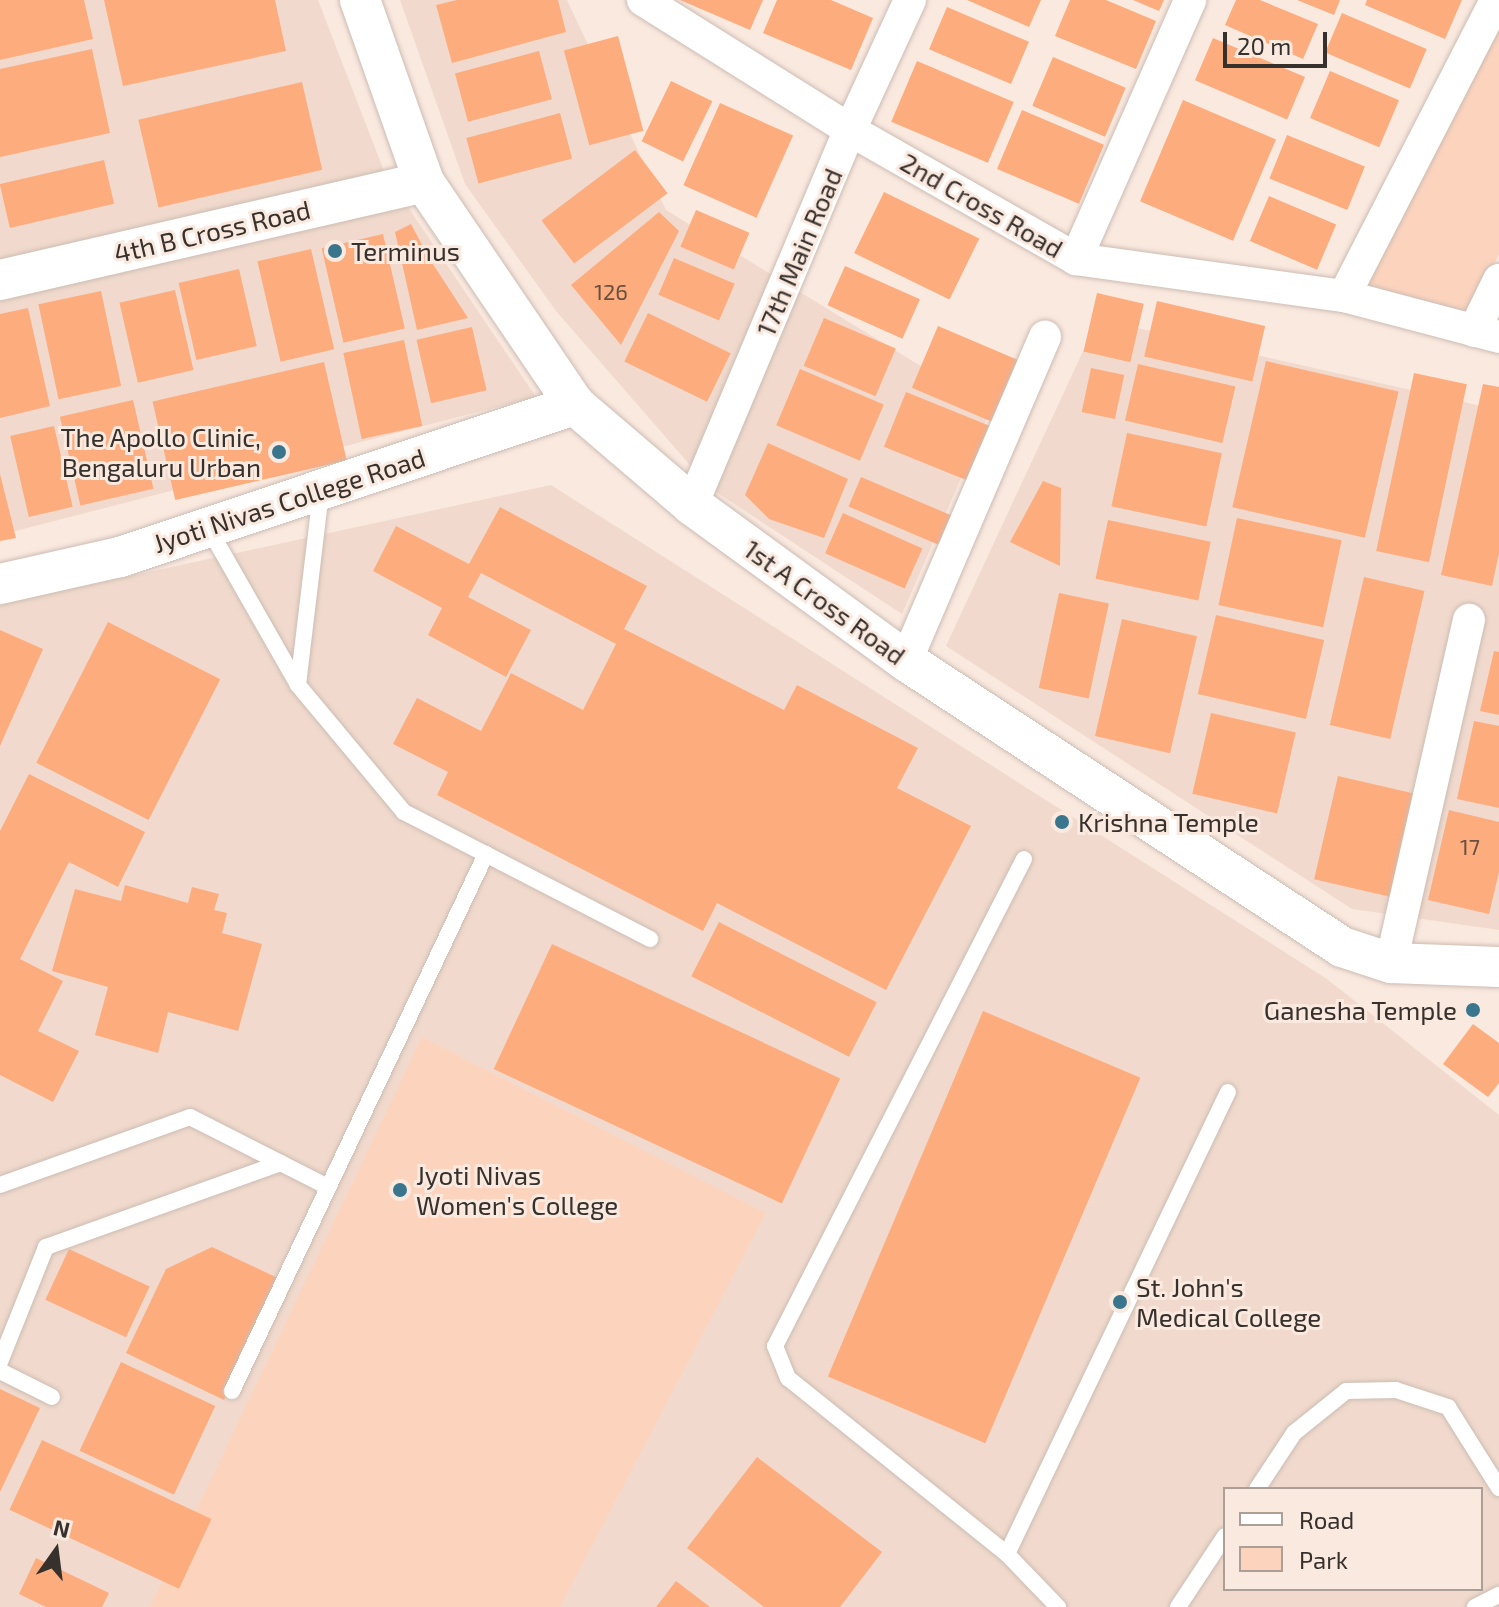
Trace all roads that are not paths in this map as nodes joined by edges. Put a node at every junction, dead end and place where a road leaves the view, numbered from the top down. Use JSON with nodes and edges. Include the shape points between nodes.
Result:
{"nodes":[{"id":1,"x":360,"y":0,"type":"edge"},
{"id":2,"x":643,"y":0,"type":"edge"},
{"id":3,"x":910,"y":0,"type":"edge"},
{"id":4,"x":1190,"y":0,"type":"edge"},
{"id":5,"x":1496,"y":0,"type":"edge"},
{"id":6,"x":850,"y":130,"type":"junction"},
{"id":7,"x":424,"y":182,"type":"junction"},
{"id":8,"x":1076,"y":259,"type":"junction"},
{"id":9,"x":0,"y":280,"type":"edge"},
{"id":10,"x":1499,"y":280,"type":"edge"},
{"id":11,"x":1344,"y":296,"type":"junction"},
{"id":12,"x":1486,"y":334,"type":"edge"},
{"id":13,"x":1045,"y":337,"type":"dead end"},
{"id":14,"x":575,"y":405,"type":"junction"},
{"id":15,"x":322,"y":489,"type":"junction"},
{"id":16,"x":692,"y":505,"type":"junction"},
{"id":17,"x":208,"y":527,"type":"junction"},
{"id":18,"x":0,"y":584,"type":"edge"},
{"id":19,"x":1469,"y":620,"type":"dead end"},
{"id":20,"x":906,"y":661,"type":"junction"},
{"id":21,"x":298,"y":685,"type":"junction"},
{"id":22,"x":486,"y":854,"type":"junction"},
{"id":23,"x":1024,"y":859,"type":"dead end"},
{"id":24,"x":650,"y":939,"type":"dead end"},
{"id":25,"x":1391,"y":963,"type":"junction"},
{"id":26,"x":1499,"y":967,"type":"edge"},
{"id":27,"x":1228,"y":1092,"type":"dead end"},
{"id":28,"x":280,"y":1163,"type":"junction"},
{"id":29,"x":0,"y":1185,"type":"edge"},
{"id":30,"x":328,"y":1187,"type":"junction"},
{"id":31,"x":0,"y":1362,"type":"edge"},
{"id":32,"x":0,"y":1371,"type":"edge"},
{"id":33,"x":232,"y":1391,"type":"dead end"},
{"id":34,"x":52,"y":1397,"type":"dead end"},
{"id":35,"x":1258,"y":1487,"type":"edge"},
{"id":36,"x":1499,"y":1488,"type":"edge"},
{"id":37,"x":1223,"y":1539,"type":"edge"},
{"id":38,"x":1007,"y":1554,"type":"junction"},
{"id":39,"x":1499,"y":1595,"type":"edge"},
{"id":40,"x":1058,"y":1607,"type":"edge"},
{"id":41,"x":1178,"y":1607,"type":"edge"},
{"id":42,"x":1475,"y":1607,"type":"edge"}],
"edges":[{"from":1,"to":7,"type":"street","name":"1st A Cross Road"},
{"from":2,"to":6,"type":"street","name":"2nd Cross Road"},
{"from":3,"to":6,"type":"street","name":"17th Main Road"},
{"from":4,"to":8,"type":"street"},
{"from":5,"to":11,"type":"street"},
{"from":6,"to":8,"type":"street","name":"2nd Cross Road"},
{"from":6,"to":16,"type":"street","name":"17th Main Road"},
{"from":7,"to":9,"type":"street","name":"4th B Cross Road"},
{"from":7,"to":14,"type":"street","name":"1st A Cross Road"},
{"from":8,"to":11,"type":"street","name":"2nd Cross Road"},
{"from":10,"to":12,"type":"street"},
{"from":11,"to":12,"type":"street","name":"2nd Cross Road"},
{"from":13,"to":20,"type":"street"},
{"from":14,"to":15,"type":"street","name":"Jyoti Nivas College Road"},
{"from":14,"to":16,"type":"street","name":"1st A Cross Road"},
{"from":15,"to":17,"type":"street","name":"Jyoti Nivas College Road"},
{"from":15,"to":21,"type":"lane"},
{"from":16,"to":20,"type":"street","name":"1st A Cross Road"},
{"from":17,"to":18,"type":"street","name":"Jyoti Nivas College Road","via":[[120,557]]},
{"from":17,"to":21,"type":"lane"},
{"from":19,"to":25,"type":"street"},
{"from":20,"to":25,"type":"street","name":"1st A Cross Road","via":[[1342,947]]},
{"from":21,"to":22,"type":"lane","via":[[404,812]]},
{"from":22,"to":24,"type":"lane"},
{"from":22,"to":30,"type":"lane"},
{"from":23,"to":38,"type":"lane","via":[[775,1346],[788,1378]]},
{"from":25,"to":26,"type":"street","name":"1st A Cross Road"},
{"from":27,"to":38,"type":"lane"},
{"from":28,"to":29,"type":"lane","via":[[190,1117]]},
{"from":28,"to":30,"type":"lane"},
{"from":28,"to":31,"type":"lane","via":[[46,1247]]},
{"from":30,"to":33,"type":"lane"},
{"from":32,"to":34,"type":"lane"},
{"from":35,"to":36,"type":"lane","via":[[1294,1433],[1346,1391],[1396,1390],[1448,1407]]},
{"from":37,"to":41,"type":"lane"},
{"from":38,"to":40,"type":"lane"},
{"from":39,"to":42,"type":"lane"}]}
